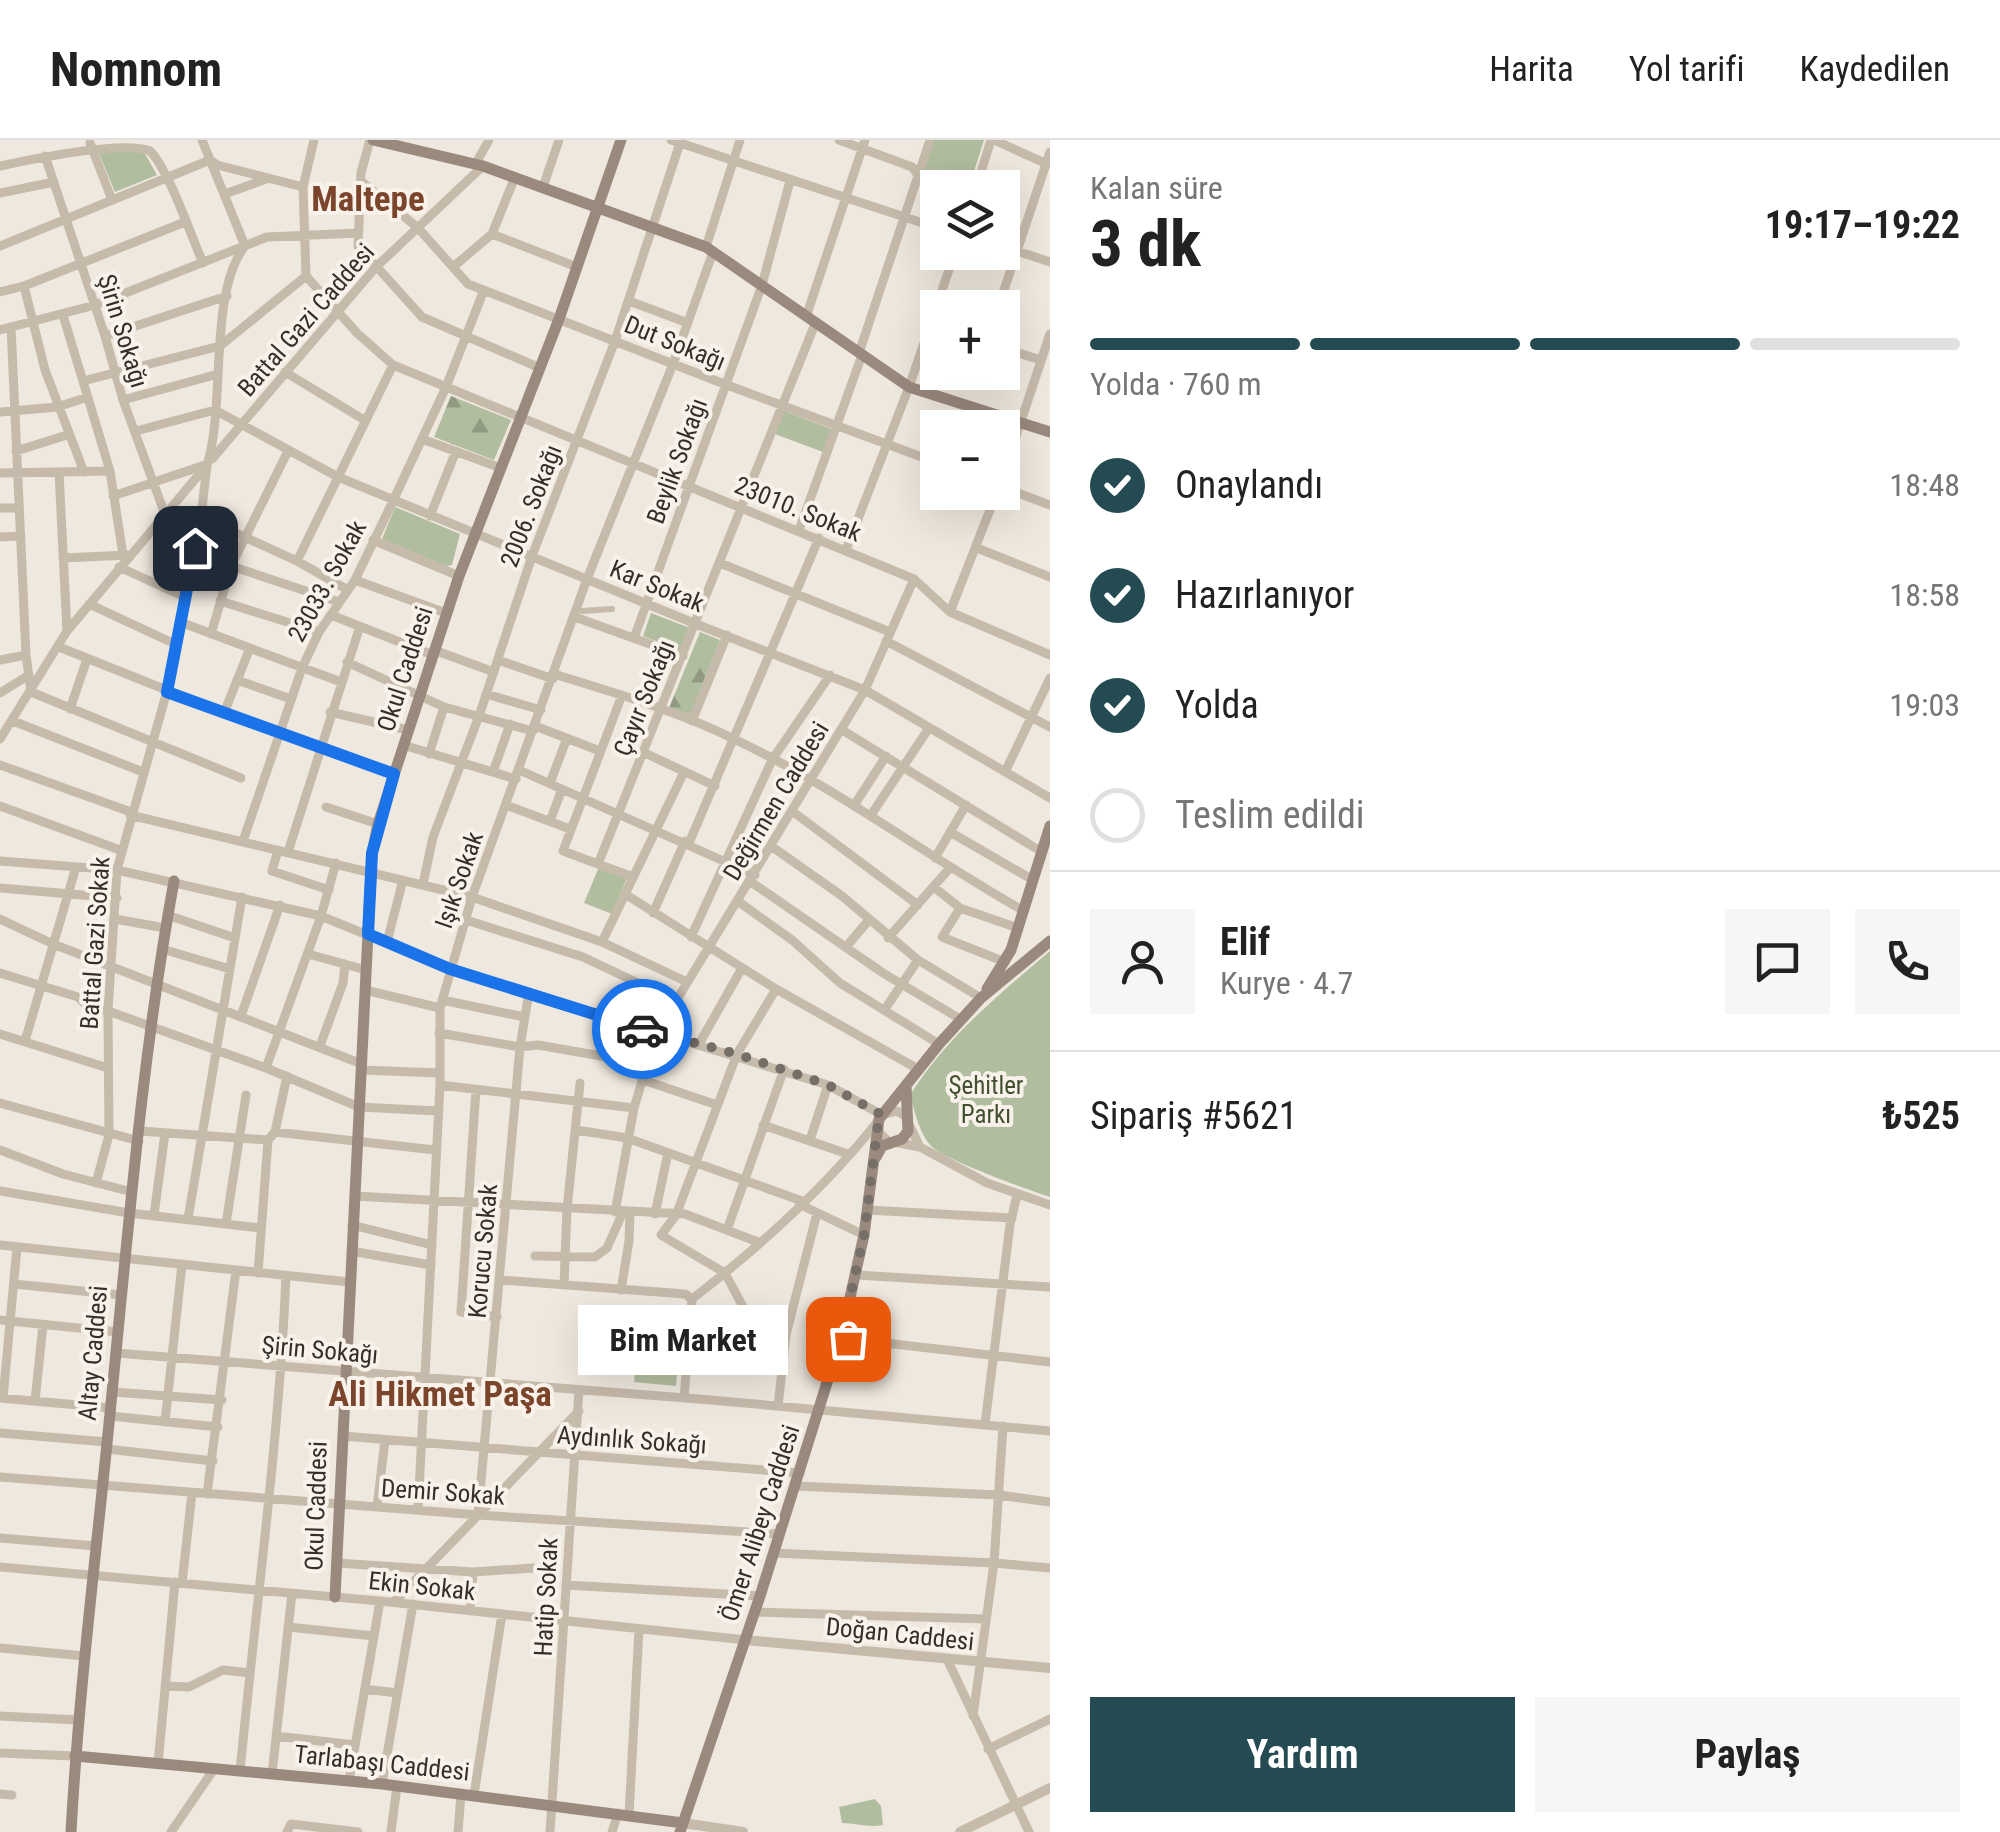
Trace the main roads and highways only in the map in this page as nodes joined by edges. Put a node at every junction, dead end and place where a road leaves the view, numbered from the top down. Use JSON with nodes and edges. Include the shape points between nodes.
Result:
{"nodes":[{"id":1,"x":371,"y":140,"type":"edge"},
{"id":2,"x":621,"y":140,"type":"edge"},
{"id":3,"x":600,"y":207,"type":"junction"},
{"id":4,"x":1050,"y":432,"type":"edge"},
{"id":5,"x":1050,"y":826,"type":"edge"},
{"id":6,"x":174,"y":880,"type":"road end"},
{"id":7,"x":1050,"y":941,"type":"edge"},
{"id":8,"x":982,"y":998,"type":"junction"},
{"id":9,"x":906,"y":1085,"type":"junction"},
{"id":10,"x":874,"y":1161,"type":"junction"},
{"id":11,"x":335,"y":1597,"type":"road end"},
{"id":12,"x":75,"y":1756,"type":"junction"},
{"id":13,"x":682,"y":1827,"type":"edge"},
{"id":14,"x":71,"y":1832,"type":"edge"}],
"edges":[{"from":1,"to":3,"type":"main road","via":[[480,164]]},
{"from":2,"to":3,"type":"main road","name":"Okul Caddesi"},
{"from":3,"to":4,"type":"main road","via":[[709,249],[910,386]]},
{"from":3,"to":11,"type":"main road","name":"Okul Caddesi","via":[[459,576],[378,824],[370,871]]},
{"from":5,"to":8,"type":"main road","via":[[1018,928]]},
{"from":6,"to":12,"type":"main road","name":"Altay Caddesi","via":[[150,1027]]},
{"from":7,"to":8,"type":"main road"},
{"from":8,"to":9,"type":"main road"},
{"from":9,"to":10,"type":"main road","name":"Ömer Alibey Caddesi","via":[[880,1122]]},
{"from":9,"to":10,"type":"main road","via":[[906,1135],[882,1146]]},
{"from":10,"to":13,"type":"main road","name":"Ömer Alibey Caddesi","via":[[841,1338]]},
{"from":12,"to":13,"type":"main road","name":"Tarlabaşı Caddesi","via":[[382,1784]]},
{"from":12,"to":14,"type":"main road","name":"Altay Caddesi"}]}
